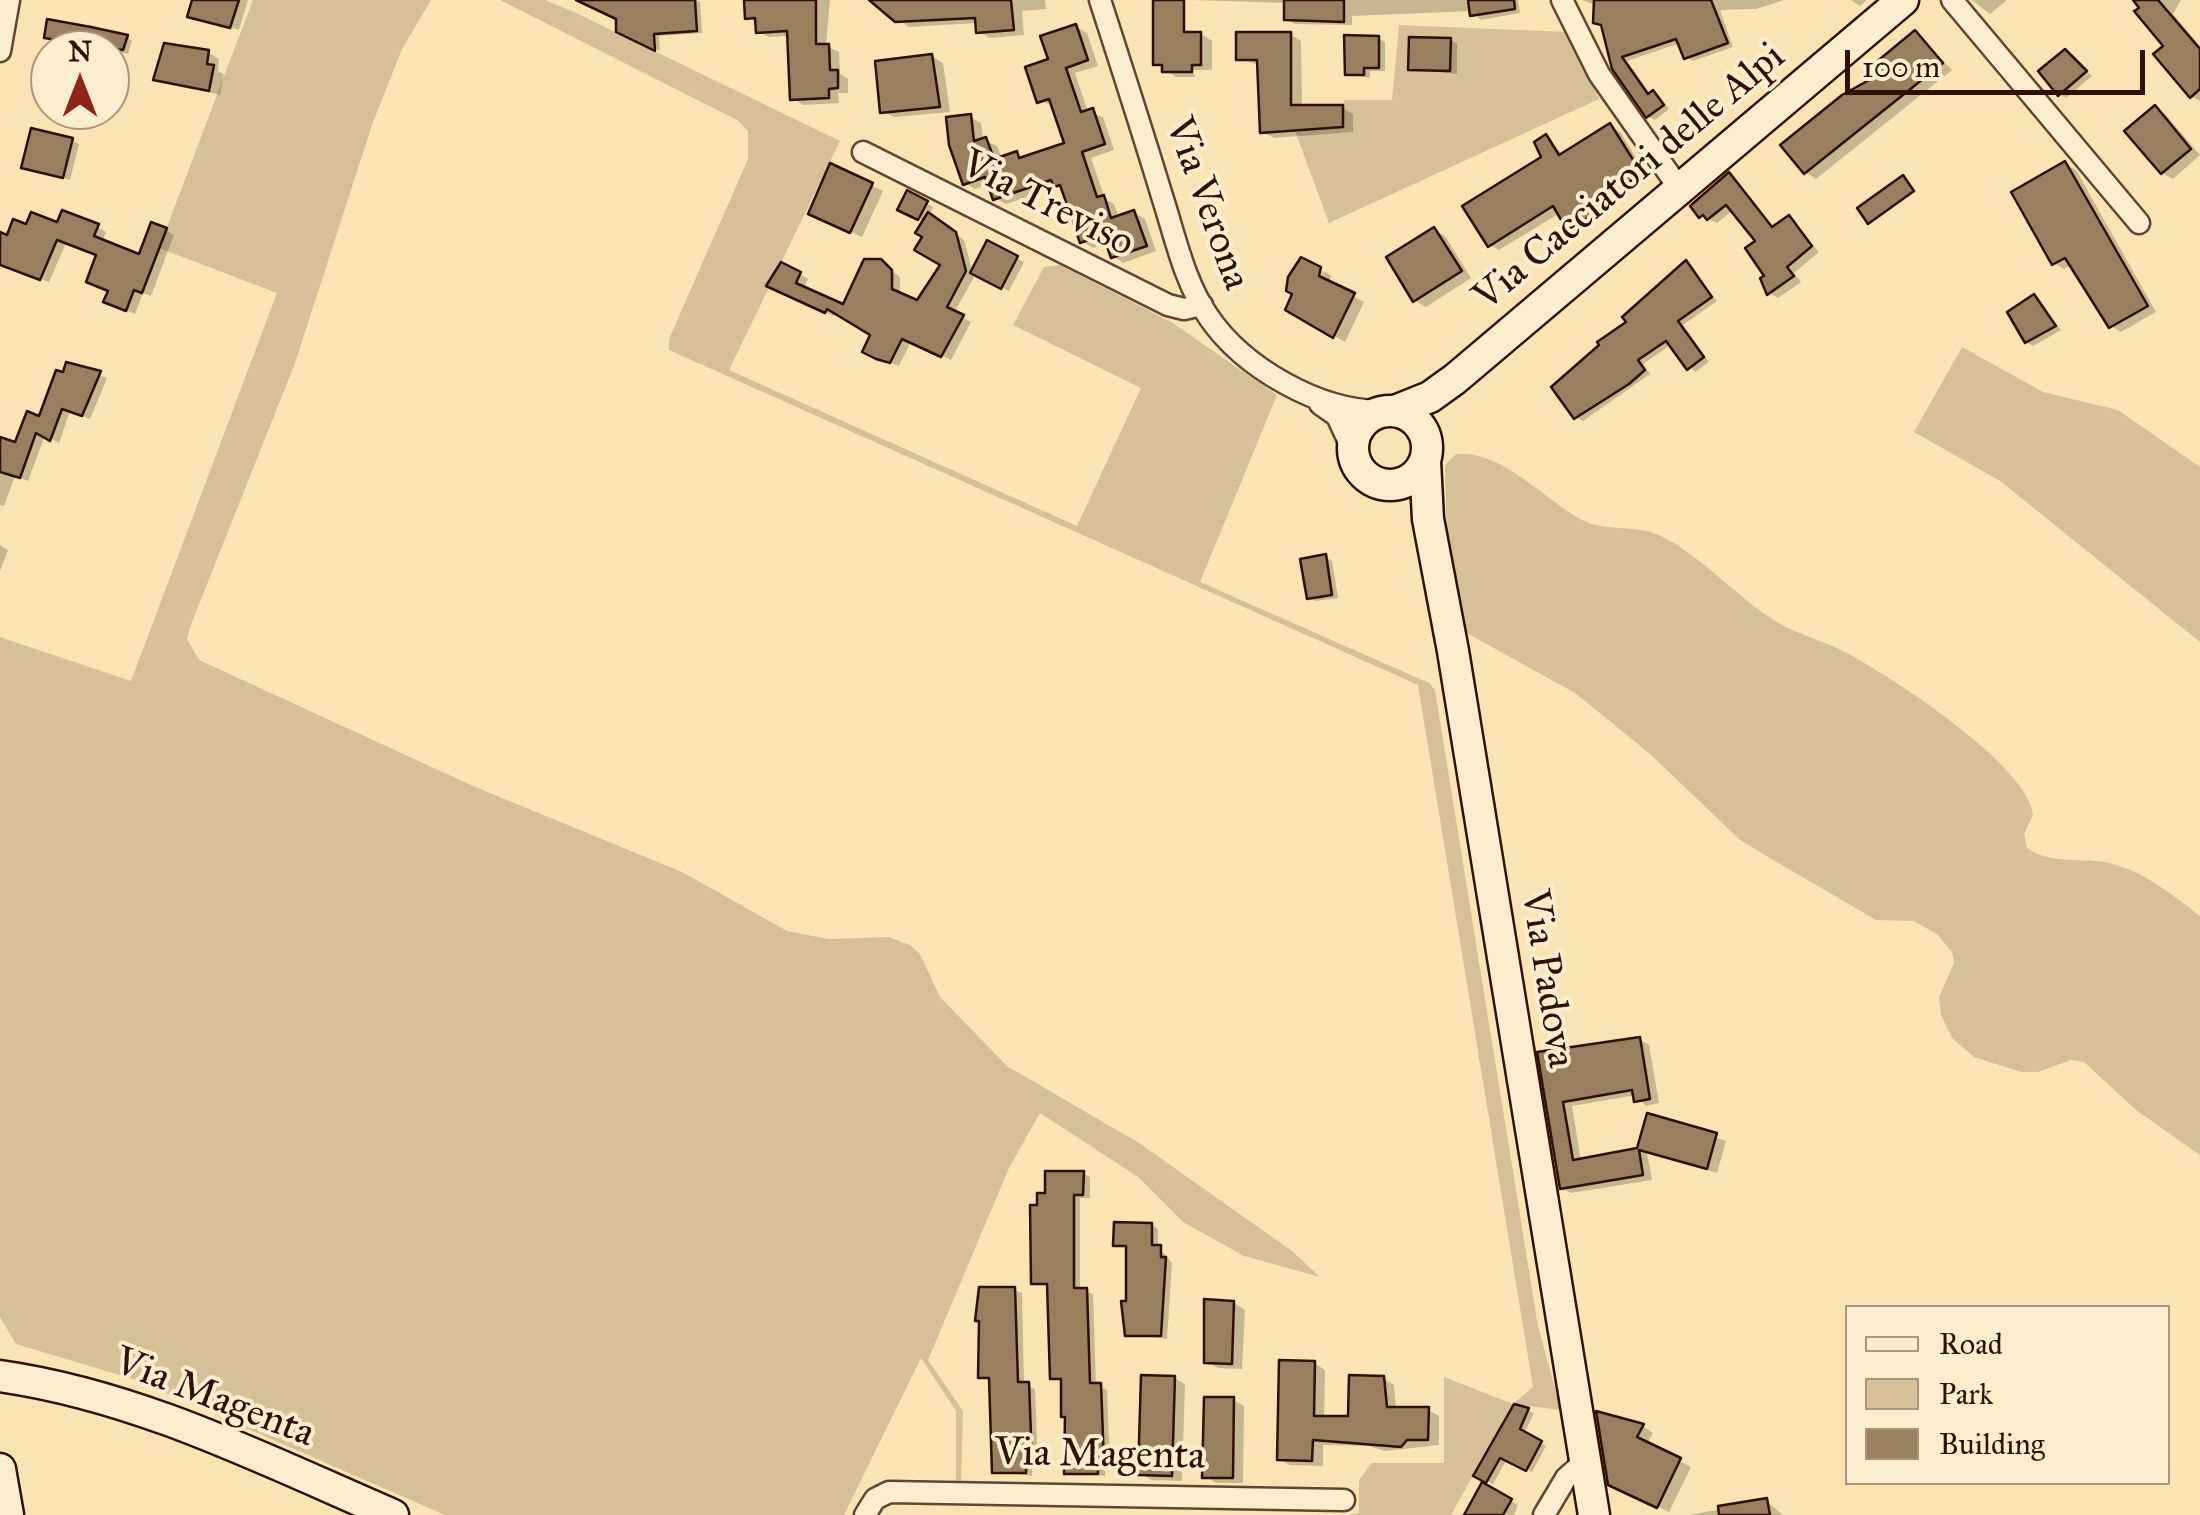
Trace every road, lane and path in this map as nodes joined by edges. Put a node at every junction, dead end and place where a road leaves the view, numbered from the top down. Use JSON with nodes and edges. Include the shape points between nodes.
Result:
{"nodes":[{"id":1,"x":9,"y":0,"type":"edge"},
{"id":2,"x":1100,"y":0,"type":"edge"},
{"id":3,"x":1562,"y":0,"type":"edge"},
{"id":4,"x":1903,"y":0,"type":"edge"},
{"id":5,"x":1952,"y":0,"type":"edge"},
{"id":6,"x":0,"y":52,"type":"edge"},
{"id":7,"x":863,"y":152,"type":"dead end"},
{"id":8,"x":1679,"y":188,"type":"junction"},
{"id":9,"x":2139,"y":223,"type":"dead end"},
{"id":10,"x":1202,"y":305,"type":"junction"},
{"id":11,"x":1455,"y":378,"type":"junction"},
{"id":12,"x":1303,"y":390,"type":"junction"},
{"id":13,"x":1389,"y":411,"type":"junction"},
{"id":14,"x":1353,"y":451,"type":"junction"},
{"id":15,"x":1426,"y":452,"type":"junction"},
{"id":16,"x":1377,"y":482,"type":"junction"},
{"id":17,"x":1433,"y":544,"type":"junction"},
{"id":18,"x":0,"y":1378,"type":"edge"},
{"id":19,"x":1585,"y":1461,"type":"junction"},
{"id":20,"x":0,"y":1469,"type":"edge"},
{"id":21,"x":1344,"y":1500,"type":"dead end"},
{"id":22,"x":8,"y":1515,"type":"edge"},
{"id":23,"x":393,"y":1515,"type":"edge"},
{"id":24,"x":865,"y":1515,"type":"edge"},
{"id":25,"x":1544,"y":1515,"type":"edge"},
{"id":26,"x":1594,"y":1515,"type":"edge"}],
"edges":[{"from":1,"to":6,"type":"street"},
{"from":2,"to":10,"type":"street","name":"Via Verona","via":[[1184,267]]},
{"from":3,"to":8,"type":"street","via":[[1599,74]]},
{"from":4,"to":8,"type":"street","name":"Via Cacciatori delle Alpi"},
{"from":5,"to":9,"type":"street"},
{"from":7,"to":10,"type":"street","name":"Via Treviso","via":[[1168,305]]},
{"from":8,"to":11,"type":"street","name":"Via Cacciatori delle Alpi"},
{"from":10,"to":12,"type":"street","name":"Via Verona","via":[[1246,356]]},
{"from":11,"to":13,"type":"street","name":"Via Cacciatori delle Alpi"},
{"from":11,"to":15,"type":"street","name":"Via Cacciatori delle Alpi","via":[[1434,410]]},
{"from":12,"to":13,"type":"street","name":"Via Verona","via":[[1344,408]]},
{"from":12,"to":14,"type":"street","name":"Via Verona","via":[[1336,416]]},
{"from":13,"to":14,"type":"street","name":"Via Cacciatori delle Alpi","via":[[1362,424]]},
{"from":13,"to":15,"type":"street","via":[[1415,420]]},
{"from":14,"to":16,"type":"street","via":[[1360,470]]},
{"from":15,"to":16,"type":"street","via":[[1406,481]]},
{"from":15,"to":17,"type":"street","name":"Via Padova"},
{"from":16,"to":17,"type":"street","name":"Via Padova","via":[[1410,510]]},
{"from":17,"to":19,"type":"street","name":"Via Padova"},
{"from":18,"to":23,"type":"street","name":"Via Magenta","via":[[140,1408]]},
{"from":19,"to":25,"type":"street"},
{"from":19,"to":26,"type":"street","name":"Via Padova"},
{"from":20,"to":22,"type":"street"},
{"from":21,"to":24,"type":"street","name":"Via Magenta","via":[[890,1492],[874,1499]]}]}
